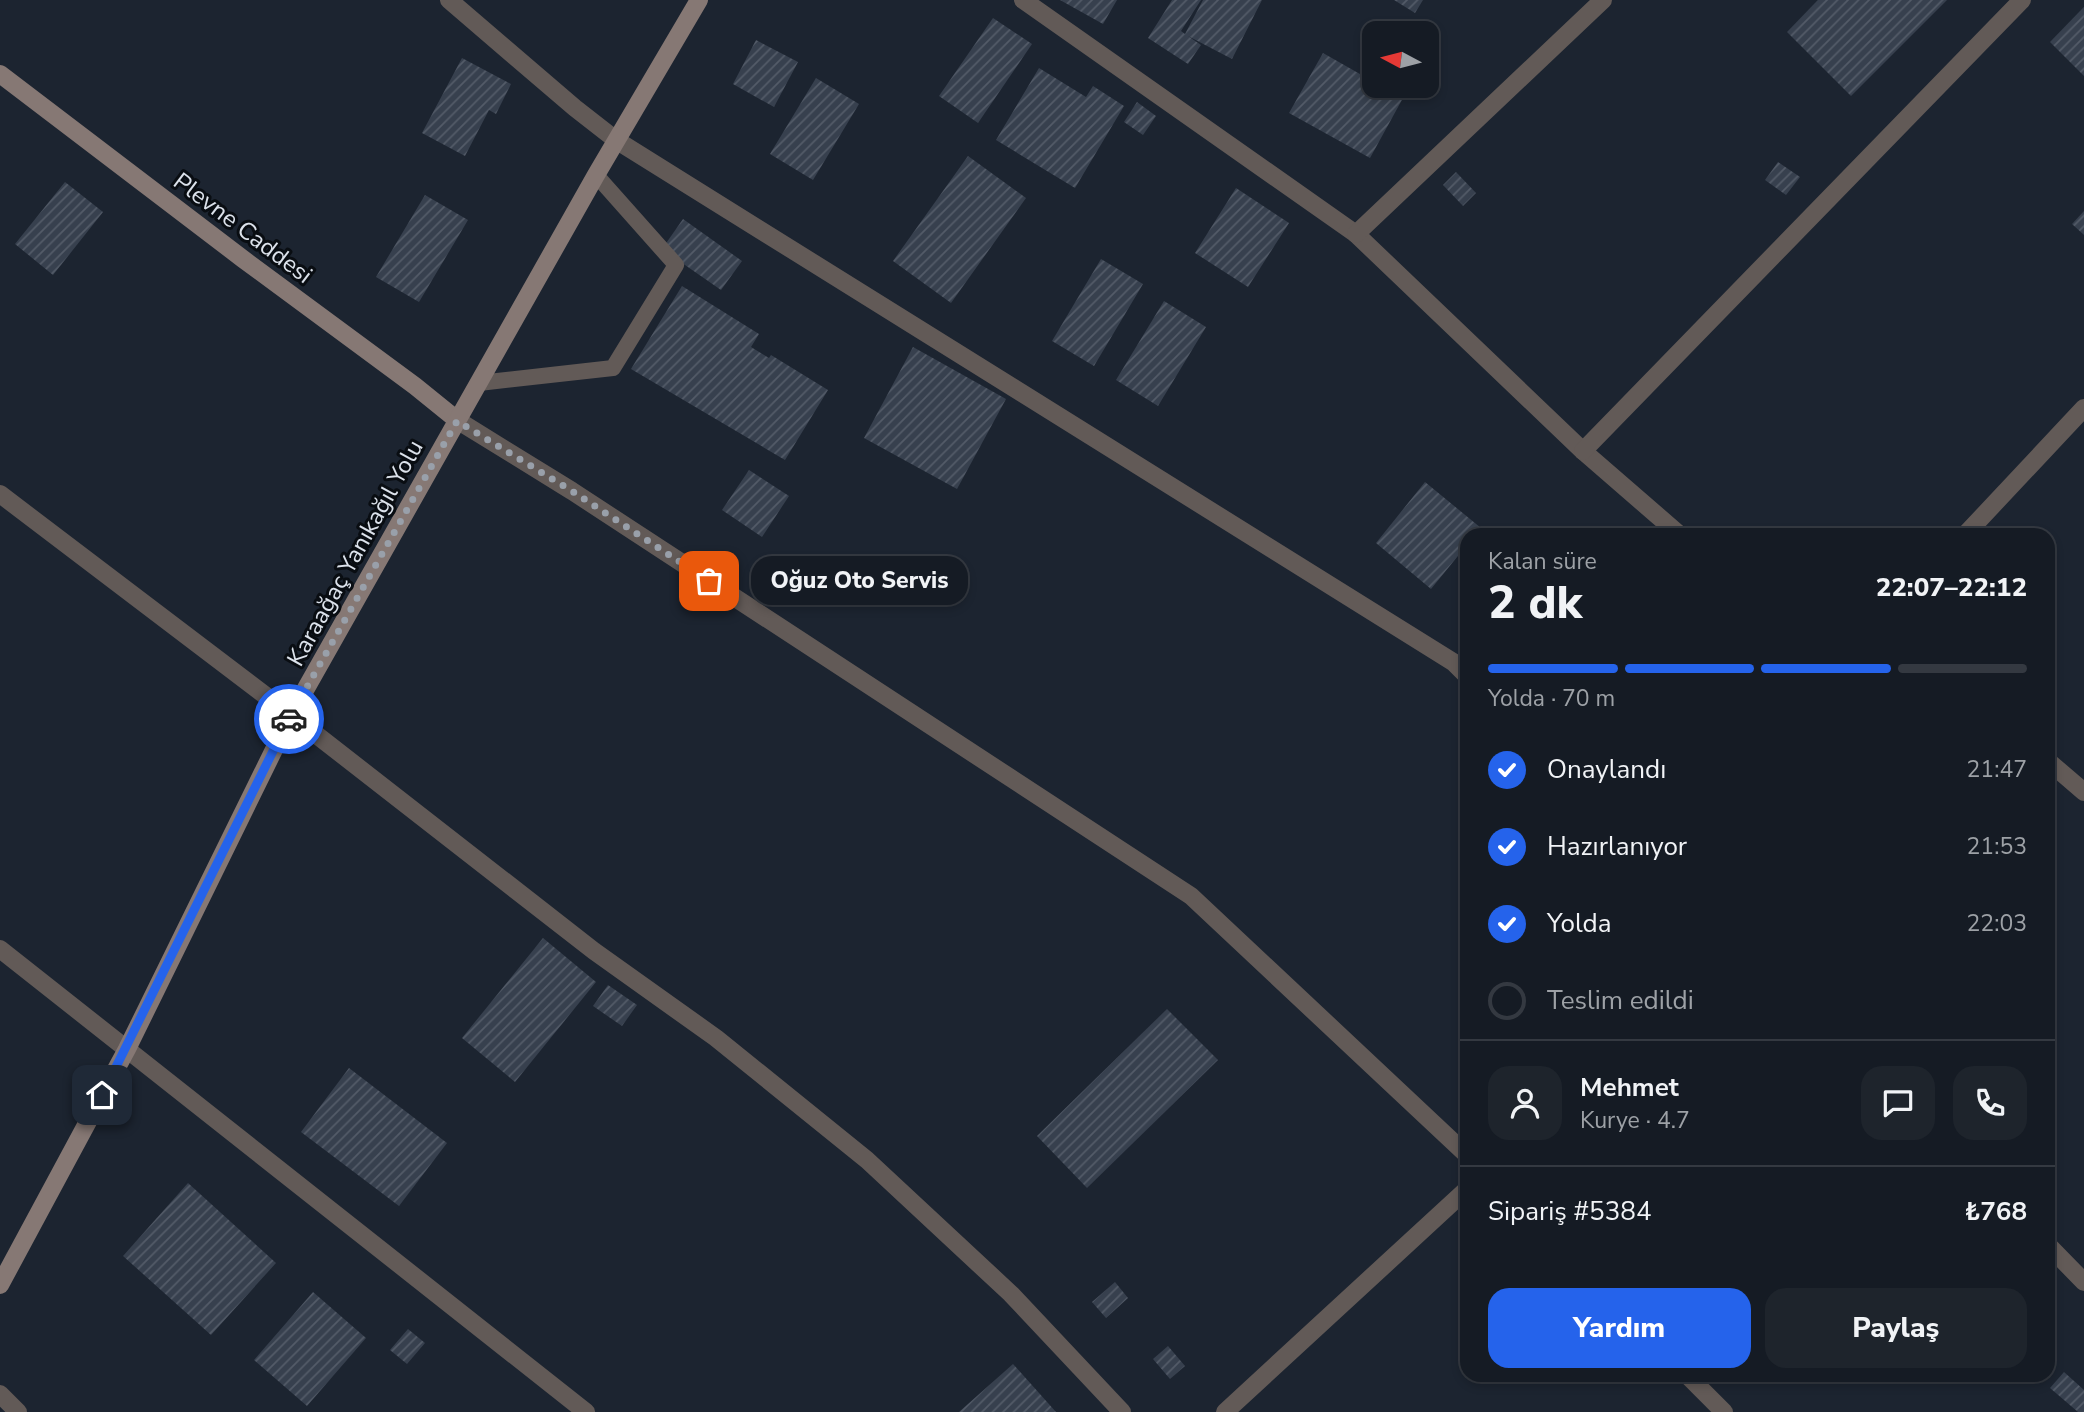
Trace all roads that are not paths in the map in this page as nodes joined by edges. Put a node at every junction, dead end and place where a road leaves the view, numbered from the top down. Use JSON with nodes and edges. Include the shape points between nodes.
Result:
{"nodes":[{"id":1,"x":449,"y":0,"type":"edge"},
{"id":2,"x":1023,"y":0,"type":"edge"},
{"id":3,"x":1603,"y":0,"type":"edge"},
{"id":4,"x":2022,"y":0,"type":"edge"},
{"id":5,"x":698,"y":2,"type":"edge"},
{"id":6,"x":0,"y":74,"type":"edge"},
{"id":7,"x":616,"y":140,"type":"junction"},
{"id":8,"x":596,"y":175,"type":"junction"},
{"id":9,"x":1356,"y":234,"type":"junction"},
{"id":10,"x":479,"y":383,"type":"junction"},
{"id":11,"x":2084,"y":408,"type":"edge"},
{"id":12,"x":457,"y":421,"type":"junction"},
{"id":13,"x":1583,"y":451,"type":"junction"},
{"id":14,"x":0,"y":494,"type":"edge"},
{"id":15,"x":1672,"y":528,"type":"edge"},
{"id":16,"x":1972,"y":528,"type":"edge"},
{"id":17,"x":1460,"y":669,"type":"edge"},
{"id":18,"x":292,"y":715,"type":"junction"},
{"id":19,"x":2055,"y":767,"type":"edge"},
{"id":20,"x":2084,"y":792,"type":"edge"},
{"id":21,"x":0,"y":949,"type":"edge"},
{"id":22,"x":127,"y":1049,"type":"junction"},
{"id":23,"x":1460,"y":1148,"type":"edge"},
{"id":24,"x":1460,"y":1196,"type":"edge"},
{"id":25,"x":2055,"y":1252,"type":"edge"},
{"id":26,"x":2084,"y":1282,"type":"edge"},
{"id":27,"x":0,"y":1285,"type":"edge"},
{"id":28,"x":1694,"y":1382,"type":"edge"},
{"id":29,"x":0,"y":1394,"type":"edge"},
{"id":30,"x":18,"y":1412,"type":"edge"},
{"id":31,"x":586,"y":1412,"type":"edge"},
{"id":32,"x":1122,"y":1412,"type":"edge"},
{"id":33,"x":1225,"y":1412,"type":"edge"},
{"id":34,"x":1724,"y":1412,"type":"edge"}],
"edges":[{"from":1,"to":7,"type":"street"},
{"from":2,"to":9,"type":"street"},
{"from":3,"to":9,"type":"street"},
{"from":4,"to":13,"type":"street"},
{"from":5,"to":7,"type":"main road","name":"Karaağaç Yanıkağıl Yolu"},
{"from":6,"to":12,"type":"main road","name":"Plevne Caddesi"},
{"from":7,"to":8,"type":"main road","name":"Karaağaç Yanıkağıl Yolu"},
{"from":7,"to":17,"type":"street"},
{"from":8,"to":10,"type":"main road","name":"Karaağaç Yanıkağıl Yolu"},
{"from":8,"to":10,"type":"lane","via":[[676,265],[613,368]]},
{"from":9,"to":13,"type":"street"},
{"from":10,"to":12,"type":"main road","name":"Karaağaç Yanıkağıl Yolu"},
{"from":11,"to":16,"type":"street"},
{"from":12,"to":18,"type":"main road","name":"Karaağaç Yanıkağıl Yolu"},
{"from":12,"to":23,"type":"street","via":[[572,491],[1191,897]]},
{"from":13,"to":15,"type":"street"},
{"from":14,"to":18,"type":"street"},
{"from":18,"to":22,"type":"main road","name":"Karaağaç Yanıkağıl Yolu"},
{"from":18,"to":32,"type":"street","via":[[594,951],[716,1038],[867,1160],[1011,1294]]},
{"from":19,"to":20,"type":"street"},
{"from":21,"to":22,"type":"street"},
{"from":22,"to":27,"type":"main road","name":"Karaağaç Yanıkağıl Yolu"},
{"from":22,"to":31,"type":"street"},
{"from":24,"to":33,"type":"street"},
{"from":25,"to":26,"type":"street"},
{"from":28,"to":34,"type":"street"},
{"from":29,"to":30,"type":"street"}]}
